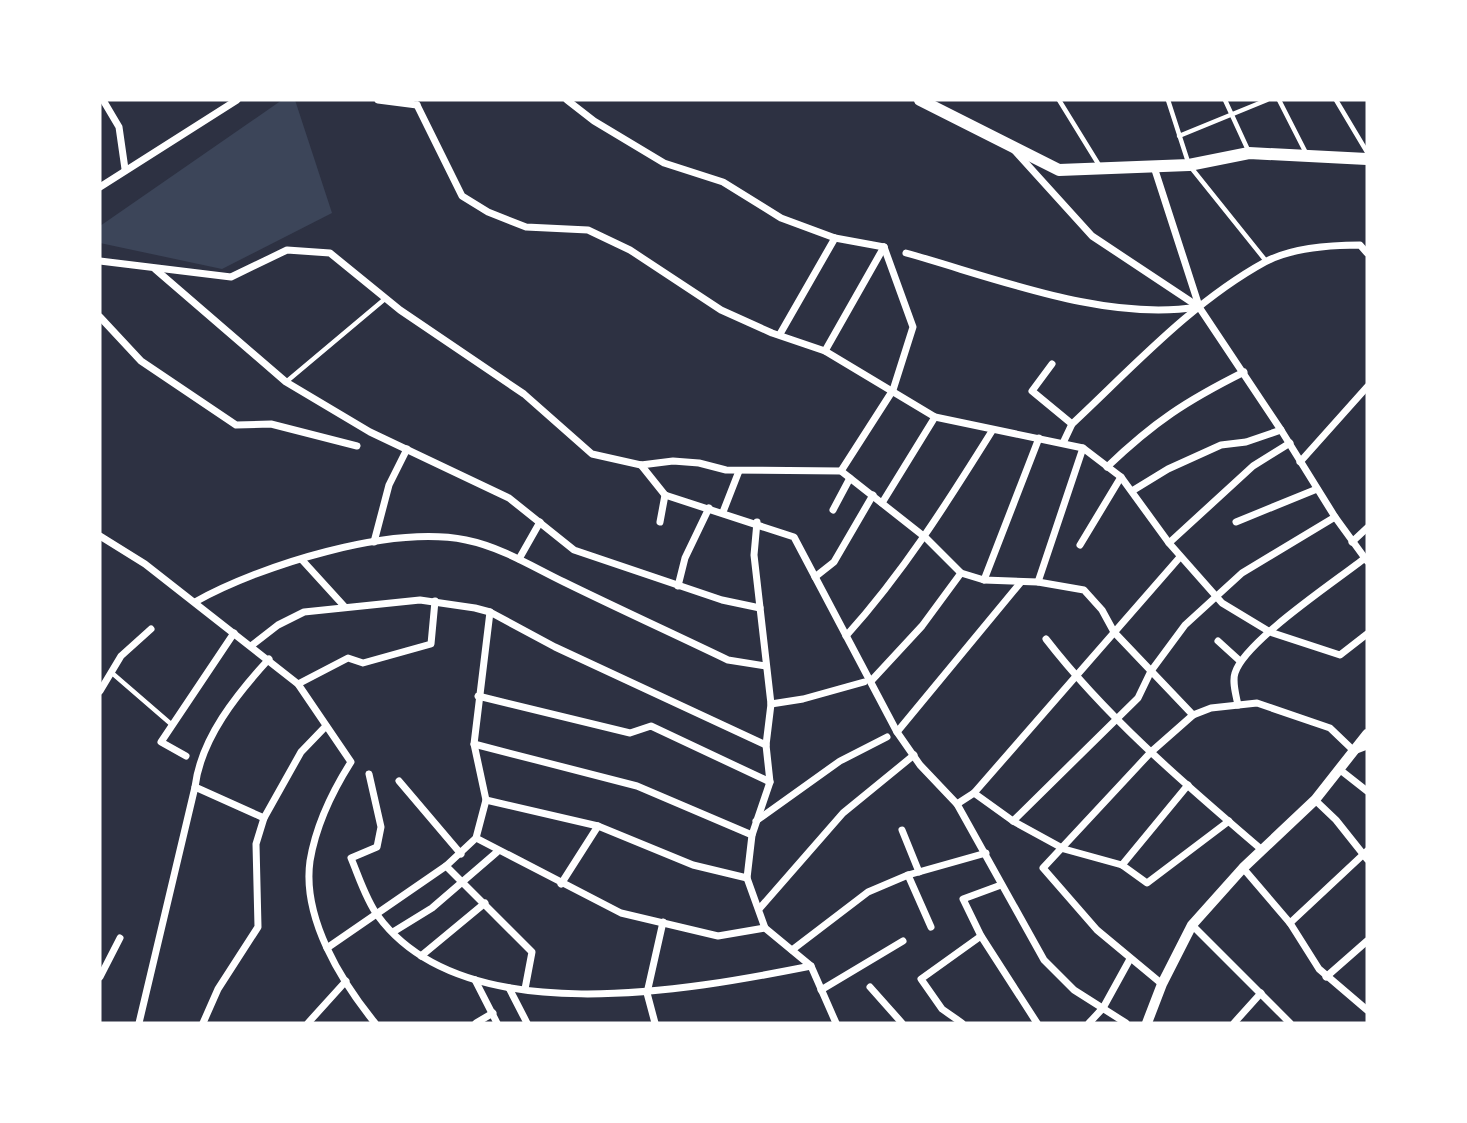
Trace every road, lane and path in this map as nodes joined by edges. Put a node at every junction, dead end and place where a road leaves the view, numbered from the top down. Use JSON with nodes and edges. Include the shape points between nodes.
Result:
{"nodes":[{"id":1,"x":103,"y":100,"type":"edge"},
{"id":2,"x":237,"y":100,"type":"edge"},
{"id":3,"x":378,"y":100,"type":"edge"},
{"id":4,"x":566,"y":100,"type":"edge"},
{"id":5,"x":920,"y":100,"type":"edge"},
{"id":6,"x":1059,"y":100,"type":"edge"},
{"id":7,"x":1168,"y":100,"type":"edge"},
{"id":8,"x":1225,"y":100,"type":"edge"},
{"id":9,"x":1267,"y":100,"type":"edge"},
{"id":10,"x":1279,"y":100,"type":"edge"},
{"id":11,"x":1336,"y":100,"type":"edge"},
{"id":12,"x":420,"y":102,"type":"edge"},
{"id":13,"x":1233,"y":114,"type":"junction"},
{"id":14,"x":1179,"y":136,"type":"junction"},
{"id":15,"x":1012,"y":148,"type":"junction"},
{"id":16,"x":1367,"y":152,"type":"edge"},
{"id":17,"x":1249,"y":153,"type":"junction"},
{"id":18,"x":1307,"y":154,"type":"junction"},
{"id":19,"x":1367,"y":159,"type":"edge"},
{"id":20,"x":1189,"y":165,"type":"junction"},
{"id":21,"x":1154,"y":167,"type":"junction"},
{"id":22,"x":1101,"y":169,"type":"junction"},
{"id":23,"x":125,"y":170,"type":"junction"},
{"id":24,"x":100,"y":187,"type":"edge"},
{"id":25,"x":835,"y":238,"type":"junction"},
{"id":26,"x":884,"y":247,"type":"junction"},
{"id":27,"x":906,"y":253,"type":"dead end"},
{"id":28,"x":1367,"y":253,"type":"edge"},
{"id":29,"x":100,"y":261,"type":"edge"},
{"id":30,"x":1266,"y":261,"type":"junction"},
{"id":31,"x":154,"y":269,"type":"junction"},
{"id":32,"x":386,"y":298,"type":"junction"},
{"id":33,"x":1199,"y":307,"type":"junction"},
{"id":34,"x":100,"y":317,"type":"edge"},
{"id":35,"x":780,"y":334,"type":"junction"},
{"id":36,"x":825,"y":351,"type":"junction"},
{"id":37,"x":1052,"y":364,"type":"dead end"},
{"id":38,"x":1244,"y":372,"type":"junction"},
{"id":39,"x":286,"y":382,"type":"junction"},
{"id":40,"x":1367,"y":387,"type":"edge"},
{"id":41,"x":893,"y":390,"type":"junction"},
{"id":42,"x":935,"y":417,"type":"junction"},
{"id":43,"x":1072,"y":424,"type":"junction"},
{"id":44,"x":1281,"y":429,"type":"junction"},
{"id":45,"x":992,"y":431,"type":"junction"},
{"id":46,"x":1038,"y":438,"type":"junction"},
{"id":47,"x":1063,"y":443,"type":"junction"},
{"id":48,"x":1290,"y":443,"type":"junction"},
{"id":49,"x":357,"y":446,"type":"dead end"},
{"id":50,"x":1083,"y":448,"type":"junction"},
{"id":51,"x":407,"y":449,"type":"junction"},
{"id":52,"x":1300,"y":461,"type":"junction"},
{"id":53,"x":641,"y":465,"type":"junction"},
{"id":54,"x":1107,"y":467,"type":"junction"},
{"id":55,"x":740,"y":471,"type":"junction"},
{"id":56,"x":841,"y":471,"type":"junction"},
{"id":57,"x":1121,"y":477,"type":"junction"},
{"id":58,"x":850,"y":478,"type":"junction"},
{"id":59,"x":1317,"y":489,"type":"junction"},
{"id":60,"x":1132,"y":491,"type":"junction"},
{"id":61,"x":665,"y":495,"type":"junction"},
{"id":62,"x":873,"y":495,"type":"junction"},
{"id":63,"x":882,"y":503,"type":"junction"},
{"id":64,"x":709,"y":508,"type":"junction"},
{"id":65,"x":833,"y":510,"type":"dead end"},
{"id":66,"x":723,"y":512,"type":"junction"},
{"id":67,"x":1335,"y":517,"type":"junction"},
{"id":68,"x":540,"y":522,"type":"junction"},
{"id":69,"x":660,"y":522,"type":"dead end"},
{"id":70,"x":757,"y":522,"type":"junction"},
{"id":71,"x":1236,"y":522,"type":"dead end"},
{"id":72,"x":1367,"y":528,"type":"edge"},
{"id":73,"x":100,"y":536,"type":"edge"},
{"id":74,"x":926,"y":538,"type":"junction"},
{"id":75,"x":374,"y":542,"type":"junction"},
{"id":76,"x":1352,"y":542,"type":"junction"},
{"id":77,"x":1169,"y":543,"type":"junction"},
{"id":78,"x":1080,"y":545,"type":"dead end"},
{"id":79,"x":1180,"y":557,"type":"junction"},
{"id":80,"x":519,"y":559,"type":"junction"},
{"id":81,"x":1366,"y":559,"type":"edge"},
{"id":82,"x":303,"y":561,"type":"junction"},
{"id":83,"x":961,"y":573,"type":"junction"},
{"id":84,"x":815,"y":577,"type":"junction"},
{"id":85,"x":984,"y":580,"type":"junction"},
{"id":86,"x":1021,"y":582,"type":"junction"},
{"id":87,"x":1038,"y":582,"type":"junction"},
{"id":88,"x":678,"y":586,"type":"junction"},
{"id":89,"x":1216,"y":597,"type":"junction"},
{"id":90,"x":435,"y":601,"type":"junction"},
{"id":91,"x":195,"y":602,"type":"junction"},
{"id":92,"x":344,"y":606,"type":"junction"},
{"id":93,"x":760,"y":608,"type":"junction"},
{"id":94,"x":490,"y":612,"type":"junction"},
{"id":95,"x":151,"y":629,"type":"dead end"},
{"id":96,"x":1114,"y":632,"type":"junction"},
{"id":97,"x":1270,"y":632,"type":"junction"},
{"id":98,"x":234,"y":633,"type":"junction"},
{"id":99,"x":1367,"y":634,"type":"edge"},
{"id":100,"x":846,"y":636,"type":"junction"},
{"id":101,"x":1046,"y":639,"type":"dead end"},
{"id":102,"x":1218,"y":642,"type":"dead end"},
{"id":103,"x":251,"y":646,"type":"junction"},
{"id":104,"x":269,"y":659,"type":"junction"},
{"id":105,"x":1241,"y":661,"type":"junction"},
{"id":106,"x":766,"y":666,"type":"junction"},
{"id":107,"x":1151,"y":671,"type":"junction"},
{"id":108,"x":111,"y":672,"type":"junction"},
{"id":109,"x":1076,"y":678,"type":"junction"},
{"id":110,"x":868,"y":681,"type":"junction"},
{"id":111,"x":298,"y":684,"type":"junction"},
{"id":112,"x":100,"y":691,"type":"edge"},
{"id":113,"x":478,"y":696,"type":"junction"},
{"id":114,"x":771,"y":704,"type":"junction"},
{"id":115,"x":1238,"y":705,"type":"junction"},
{"id":116,"x":1193,"y":715,"type":"junction"},
{"id":117,"x":1117,"y":720,"type":"junction"},
{"id":118,"x":171,"y":723,"type":"junction"},
{"id":119,"x":326,"y":726,"type":"junction"},
{"id":120,"x":897,"y":732,"type":"junction"},
{"id":121,"x":1367,"y":734,"type":"edge"},
{"id":122,"x":887,"y":737,"type":"dead end"},
{"id":123,"x":474,"y":744,"type":"junction"},
{"id":124,"x":766,"y":745,"type":"junction"},
{"id":125,"x":1367,"y":746,"type":"edge"},
{"id":126,"x":1354,"y":751,"type":"junction"},
{"id":127,"x":1151,"y":752,"type":"junction"},
{"id":128,"x":914,"y":755,"type":"junction"},
{"id":129,"x":186,"y":756,"type":"dead end"},
{"id":130,"x":1339,"y":769,"type":"junction"},
{"id":131,"x":369,"y":774,"type":"dead end"},
{"id":132,"x":399,"y":781,"type":"dead end"},
{"id":133,"x":770,"y":782,"type":"junction"},
{"id":134,"x":1188,"y":785,"type":"junction"},
{"id":135,"x":195,"y":787,"type":"junction"},
{"id":136,"x":1367,"y":791,"type":"edge"},
{"id":137,"x":974,"y":793,"type":"junction"},
{"id":138,"x":486,"y":800,"type":"junction"},
{"id":139,"x":1315,"y":800,"type":"junction"},
{"id":140,"x":957,"y":804,"type":"junction"},
{"id":141,"x":264,"y":818,"type":"junction"},
{"id":142,"x":756,"y":821,"type":"junction"},
{"id":143,"x":1013,"y":821,"type":"junction"},
{"id":144,"x":1228,"y":821,"type":"junction"},
{"id":145,"x":597,"y":826,"type":"junction"},
{"id":146,"x":902,"y":830,"type":"dead end"},
{"id":147,"x":752,"y":835,"type":"junction"},
{"id":148,"x":476,"y":838,"type":"junction"},
{"id":149,"x":1064,"y":849,"type":"junction"},
{"id":150,"x":1262,"y":850,"type":"junction"},
{"id":151,"x":496,"y":852,"type":"junction"},
{"id":152,"x":986,"y":853,"type":"junction"},
{"id":153,"x":461,"y":855,"type":"junction"},
{"id":154,"x":1366,"y":855,"type":"edge"},
{"id":155,"x":1122,"y":865,"type":"junction"},
{"id":156,"x":446,"y":866,"type":"junction"},
{"id":157,"x":1244,"y":868,"type":"junction"},
{"id":158,"x":919,"y":872,"type":"junction"},
{"id":159,"x":908,"y":875,"type":"junction"},
{"id":160,"x":747,"y":878,"type":"junction"},
{"id":161,"x":463,"y":883,"type":"junction"},
{"id":162,"x":561,"y":884,"type":"junction"},
{"id":163,"x":1001,"y":885,"type":"junction"},
{"id":164,"x":485,"y":903,"type":"junction"},
{"id":165,"x":760,"y":908,"type":"junction"},
{"id":166,"x":377,"y":916,"type":"junction"},
{"id":167,"x":663,"y":922,"type":"junction"},
{"id":168,"x":1290,"y":923,"type":"junction"},
{"id":169,"x":1192,"y":925,"type":"junction"},
{"id":170,"x":931,"y":927,"type":"dead end"},
{"id":171,"x":765,"y":928,"type":"junction"},
{"id":172,"x":393,"y":932,"type":"junction"},
{"id":173,"x":981,"y":936,"type":"junction"},
{"id":174,"x":120,"y":938,"type":"dead end"},
{"id":175,"x":903,"y":941,"type":"dead end"},
{"id":176,"x":1367,"y":941,"type":"edge"},
{"id":177,"x":327,"y":948,"type":"junction"},
{"id":178,"x":792,"y":950,"type":"junction"},
{"id":179,"x":421,"y":956,"type":"junction"},
{"id":180,"x":1130,"y":959,"type":"junction"},
{"id":181,"x":811,"y":966,"type":"junction"},
{"id":182,"x":100,"y":977,"type":"edge"},
{"id":183,"x":1326,"y":977,"type":"junction"},
{"id":184,"x":475,"y":980,"type":"junction"},
{"id":185,"x":346,"y":981,"type":"junction"},
{"id":186,"x":1162,"y":984,"type":"junction"},
{"id":187,"x":870,"y":987,"type":"dead end"},
{"id":188,"x":509,"y":988,"type":"junction"},
{"id":189,"x":524,"y":989,"type":"junction"},
{"id":190,"x":821,"y":990,"type":"junction"},
{"id":191,"x":647,"y":993,"type":"junction"},
{"id":192,"x":1261,"y":993,"type":"junction"},
{"id":193,"x":1103,"y":1008,"type":"junction"},
{"id":194,"x":1367,"y":1010,"type":"edge"},
{"id":195,"x":493,"y":1013,"type":"junction"},
{"id":196,"x":139,"y":1023,"type":"edge"},
{"id":197,"x":203,"y":1023,"type":"edge"},
{"id":198,"x":308,"y":1023,"type":"edge"},
{"id":199,"x":375,"y":1023,"type":"edge"},
{"id":200,"x":476,"y":1023,"type":"edge"},
{"id":201,"x":497,"y":1023,"type":"edge"},
{"id":202,"x":527,"y":1023,"type":"edge"},
{"id":203,"x":655,"y":1023,"type":"edge"},
{"id":204,"x":836,"y":1023,"type":"edge"},
{"id":205,"x":902,"y":1023,"type":"edge"},
{"id":206,"x":962,"y":1023,"type":"edge"},
{"id":207,"x":1037,"y":1023,"type":"edge"},
{"id":208,"x":1089,"y":1023,"type":"edge"},
{"id":209,"x":1126,"y":1023,"type":"edge"},
{"id":210,"x":1147,"y":1023,"type":"edge"},
{"id":211,"x":1234,"y":1023,"type":"edge"},
{"id":212,"x":1290,"y":1023,"type":"edge"}],
"edges":[{"from":1,"to":23,"type":"street","via":[[119,127]]},
{"from":2,"to":23,"type":"street"},
{"from":3,"to":12,"type":"street"},
{"from":4,"to":25,"type":"street","via":[[664,163],[723,182],[780,218]]},
{"from":5,"to":15,"type":"main road"},
{"from":6,"to":22,"type":"lane"},
{"from":7,"to":14,"type":"lane"},
{"from":8,"to":13,"type":"lane"},
{"from":9,"to":13,"type":"lane"},
{"from":10,"to":18,"type":"lane"},
{"from":11,"to":16,"type":"lane"},
{"from":12,"to":35,"type":"street","via":[[462,196],[526,227],[588,230],[630,250],[721,310]]},
{"from":13,"to":14,"type":"lane"},
{"from":13,"to":17,"type":"lane"},
{"from":14,"to":20,"type":"lane"},
{"from":15,"to":22,"type":"main road","via":[[1059,170]]},
{"from":15,"to":33,"type":"street","via":[[1092,236]]},
{"from":17,"to":18,"type":"main road"},
{"from":17,"to":20,"type":"main road"},
{"from":18,"to":19,"type":"main road"},
{"from":20,"to":21,"type":"main road"},
{"from":20,"to":30,"type":"lane"},
{"from":21,"to":22,"type":"main road"},
{"from":21,"to":33,"type":"street"},
{"from":23,"to":24,"type":"street"},
{"from":25,"to":26,"type":"street"},
{"from":25,"to":35,"type":"street"},
{"from":26,"to":36,"type":"street"},
{"from":26,"to":41,"type":"street","via":[[913,327]]},
{"from":27,"to":33,"type":"street","via":[[1066,298],[1164,312]]},
{"from":28,"to":30,"type":"street","via":[[1360,245],[1339,245]]},
{"from":29,"to":31,"type":"street"},
{"from":30,"to":33,"type":"street"},
{"from":31,"to":32,"type":"street","via":[[230,277],[287,250],[330,253]]},
{"from":31,"to":39,"type":"street"},
{"from":32,"to":39,"type":"lane"},
{"from":32,"to":53,"type":"street","via":[[524,394],[592,454]]},
{"from":33,"to":38,"type":"street"},
{"from":33,"to":43,"type":"street"},
{"from":34,"to":49,"type":"street","via":[[141,361],[236,425],[271,424]]},
{"from":35,"to":36,"type":"street"},
{"from":36,"to":41,"type":"street"},
{"from":37,"to":43,"type":"street","via":[[1032,391]]},
{"from":38,"to":44,"type":"street"},
{"from":38,"to":54,"type":"street","via":[[1189,399]]},
{"from":39,"to":51,"type":"street"},
{"from":40,"to":52,"type":"street"},
{"from":41,"to":42,"type":"street"},
{"from":41,"to":56,"type":"street"},
{"from":42,"to":45,"type":"street"},
{"from":42,"to":63,"type":"street"},
{"from":43,"to":47,"type":"street"},
{"from":44,"to":48,"type":"street"},
{"from":44,"to":60,"type":"street","via":[[1221,446]]},
{"from":45,"to":46,"type":"street"},
{"from":45,"to":74,"type":"street"},
{"from":46,"to":47,"type":"street"},
{"from":46,"to":85,"type":"street"},
{"from":47,"to":50,"type":"street"},
{"from":48,"to":52,"type":"street"},
{"from":48,"to":77,"type":"street","via":[[1253,466]]},
{"from":50,"to":54,"type":"street"},
{"from":50,"to":87,"type":"street"},
{"from":51,"to":68,"type":"street","via":[[509,498]]},
{"from":51,"to":75,"type":"street","via":[[389,485]]},
{"from":52,"to":59,"type":"street"},
{"from":53,"to":55,"type":"street","via":[[673,461]]},
{"from":53,"to":61,"type":"street"},
{"from":54,"to":57,"type":"street"},
{"from":55,"to":56,"type":"street"},
{"from":55,"to":66,"type":"street"},
{"from":56,"to":58,"type":"street"},
{"from":57,"to":60,"type":"street"},
{"from":57,"to":78,"type":"street"},
{"from":58,"to":62,"type":"street"},
{"from":58,"to":65,"type":"street"},
{"from":59,"to":67,"type":"street"},
{"from":59,"to":71,"type":"street"},
{"from":60,"to":77,"type":"street"},
{"from":61,"to":64,"type":"street"},
{"from":61,"to":69,"type":"street"},
{"from":62,"to":63,"type":"street"},
{"from":62,"to":84,"type":"street","via":[[834,562]]},
{"from":63,"to":74,"type":"street"},
{"from":64,"to":66,"type":"street"},
{"from":64,"to":88,"type":"street","via":[[685,558]]},
{"from":66,"to":70,"type":"street"},
{"from":67,"to":76,"type":"street"},
{"from":67,"to":89,"type":"street","via":[[1274,552]]},
{"from":68,"to":80,"type":"street"},
{"from":68,"to":88,"type":"street","via":[[574,550]]},
{"from":70,"to":84,"type":"street","via":[[794,537]]},
{"from":70,"to":93,"type":"street","via":[[754,555]]},
{"from":72,"to":76,"type":"street"},
{"from":73,"to":91,"type":"street"},
{"from":74,"to":83,"type":"street"},
{"from":74,"to":100,"type":"street","via":[[887,592]]},
{"from":75,"to":80,"type":"street","via":[[444,537]]},
{"from":75,"to":82,"type":"street"},
{"from":76,"to":81,"type":"street"},
{"from":77,"to":79,"type":"street"},
{"from":79,"to":89,"type":"street"},
{"from":79,"to":96,"type":"street"},
{"from":80,"to":106,"type":"street","via":[[728,660]]},
{"from":81,"to":97,"type":"street"},
{"from":82,"to":91,"type":"street","via":[[241,578]]},
{"from":82,"to":92,"type":"street"},
{"from":83,"to":85,"type":"street"},
{"from":83,"to":110,"type":"street","via":[[922,626]]},
{"from":84,"to":100,"type":"street"},
{"from":85,"to":86,"type":"street"},
{"from":86,"to":87,"type":"street"},
{"from":86,"to":120,"type":"street"},
{"from":87,"to":96,"type":"street","via":[[1084,590]]},
{"from":88,"to":93,"type":"street"},
{"from":89,"to":97,"type":"street"},
{"from":89,"to":107,"type":"street","via":[[1185,625]]},
{"from":90,"to":92,"type":"street"},
{"from":90,"to":94,"type":"street"},
{"from":90,"to":111,"type":"street","via":[[431,644],[363,663],[348,658]]},
{"from":91,"to":98,"type":"street"},
{"from":92,"to":103,"type":"street","via":[[304,612]]},
{"from":93,"to":106,"type":"street"},
{"from":94,"to":113,"type":"street"},
{"from":94,"to":124,"type":"street"},
{"from":95,"to":108,"type":"street","via":[[121,656]]},
{"from":96,"to":107,"type":"street"},
{"from":96,"to":109,"type":"street"},
{"from":97,"to":99,"type":"street","via":[[1340,655]]},
{"from":97,"to":105,"type":"street"},
{"from":98,"to":103,"type":"street"},
{"from":98,"to":118,"type":"street"},
{"from":100,"to":110,"type":"street"},
{"from":101,"to":109,"type":"street"},
{"from":102,"to":105,"type":"street"},
{"from":103,"to":104,"type":"street"},
{"from":104,"to":111,"type":"street"},
{"from":104,"to":135,"type":"street","via":[[239,692],[198,762]]},
{"from":105,"to":115,"type":"street","via":[[1234,675]]},
{"from":106,"to":114,"type":"street"},
{"from":107,"to":116,"type":"street"},
{"from":107,"to":117,"type":"street","via":[[1138,698]]},
{"from":108,"to":112,"type":"street"},
{"from":108,"to":118,"type":"lane"},
{"from":109,"to":117,"type":"street"},
{"from":109,"to":137,"type":"street"},
{"from":110,"to":114,"type":"street"},
{"from":110,"to":120,"type":"street"},
{"from":111,"to":119,"type":"street"},
{"from":113,"to":123,"type":"street"},
{"from":113,"to":133,"type":"street","via":[[630,733],[651,726]]},
{"from":114,"to":124,"type":"street"},
{"from":115,"to":116,"type":"street"},
{"from":115,"to":126,"type":"street","via":[[1257,703],[1316,721]]},
{"from":116,"to":127,"type":"street"},
{"from":117,"to":127,"type":"street"},
{"from":117,"to":143,"type":"street"},
{"from":118,"to":129,"type":"street","via":[[161,742]]},
{"from":119,"to":141,"type":"street","via":[[302,752]]},
{"from":119,"to":177,"type":"street","via":[[351,762],[328,799],[310,861],[314,904]]},
{"from":120,"to":128,"type":"street"},
{"from":121,"to":126,"type":"street"},
{"from":122,"to":142,"type":"street","via":[[840,761]]},
{"from":123,"to":138,"type":"street"},
{"from":123,"to":147,"type":"street","via":[[637,786]]},
{"from":124,"to":133,"type":"street"},
{"from":125,"to":126,"type":"street"},
{"from":126,"to":130,"type":"street"},
{"from":127,"to":134,"type":"street"},
{"from":127,"to":149,"type":"street"},
{"from":128,"to":140,"type":"street"},
{"from":128,"to":165,"type":"street","via":[[843,813]]},
{"from":130,"to":136,"type":"street"},
{"from":130,"to":139,"type":"street"},
{"from":131,"to":166,"type":"street","via":[[381,827],[377,847],[351,858]]},
{"from":132,"to":153,"type":"street"},
{"from":133,"to":142,"type":"street"},
{"from":134,"to":144,"type":"street"},
{"from":134,"to":155,"type":"street"},
{"from":135,"to":141,"type":"street"},
{"from":135,"to":196,"type":"street"},
{"from":137,"to":140,"type":"street"},
{"from":137,"to":143,"type":"street"},
{"from":138,"to":145,"type":"street"},
{"from":138,"to":148,"type":"street"},
{"from":139,"to":150,"type":"street"},
{"from":139,"to":154,"type":"street"},
{"from":140,"to":152,"type":"street"},
{"from":141,"to":197,"type":"street","via":[[256,844],[258,926],[218,989]]},
{"from":142,"to":147,"type":"street"},
{"from":143,"to":149,"type":"street"},
{"from":144,"to":150,"type":"street"},
{"from":144,"to":155,"type":"street","via":[[1147,883]]},
{"from":145,"to":160,"type":"street","via":[[693,865]]},
{"from":145,"to":162,"type":"street"},
{"from":146,"to":158,"type":"street"},
{"from":147,"to":160,"type":"street"},
{"from":148,"to":151,"type":"street"},
{"from":148,"to":153,"type":"street"},
{"from":149,"to":155,"type":"street"},
{"from":149,"to":180,"type":"street","via":[[1043,868],[1097,930]]},
{"from":150,"to":157,"type":"street"},
{"from":151,"to":161,"type":"street"},
{"from":151,"to":162,"type":"street"},
{"from":152,"to":158,"type":"street"},
{"from":152,"to":163,"type":"street"},
{"from":153,"to":156,"type":"street"},
{"from":154,"to":168,"type":"street"},
{"from":156,"to":161,"type":"street"},
{"from":156,"to":166,"type":"street"},
{"from":157,"to":168,"type":"street"},
{"from":157,"to":169,"type":"street"},
{"from":158,"to":159,"type":"street"},
{"from":159,"to":170,"type":"street"},
{"from":159,"to":178,"type":"street","via":[[868,892]]},
{"from":160,"to":165,"type":"street"},
{"from":161,"to":164,"type":"street"},
{"from":161,"to":172,"type":"street"},
{"from":162,"to":167,"type":"street","via":[[621,913]]},
{"from":163,"to":173,"type":"street","via":[[963,899]]},
{"from":163,"to":193,"type":"street","via":[[1044,960],[1074,990]]},
{"from":164,"to":179,"type":"street"},
{"from":164,"to":189,"type":"street","via":[[532,953]]},
{"from":165,"to":171,"type":"street"},
{"from":166,"to":172,"type":"street"},
{"from":166,"to":177,"type":"street"},
{"from":167,"to":171,"type":"street","via":[[718,936]]},
{"from":167,"to":191,"type":"street"},
{"from":168,"to":183,"type":"street"},
{"from":169,"to":186,"type":"street"},
{"from":169,"to":192,"type":"street"},
{"from":171,"to":178,"type":"street"},
{"from":172,"to":179,"type":"street"},
{"from":173,"to":206,"type":"street","via":[[921,979],[942,1009]]},
{"from":173,"to":207,"type":"street"},
{"from":174,"to":182,"type":"street"},
{"from":175,"to":190,"type":"street"},
{"from":176,"to":183,"type":"street"},
{"from":177,"to":185,"type":"street"},
{"from":178,"to":181,"type":"street"},
{"from":179,"to":184,"type":"street"},
{"from":180,"to":186,"type":"street"},
{"from":180,"to":193,"type":"street"},
{"from":181,"to":190,"type":"street"},
{"from":181,"to":191,"type":"street"},
{"from":183,"to":194,"type":"street"},
{"from":184,"to":188,"type":"street"},
{"from":184,"to":195,"type":"street"},
{"from":185,"to":198,"type":"street"},
{"from":185,"to":199,"type":"street"},
{"from":186,"to":210,"type":"street"},
{"from":187,"to":205,"type":"street"},
{"from":188,"to":189,"type":"street"},
{"from":188,"to":202,"type":"street"},
{"from":189,"to":191,"type":"street"},
{"from":190,"to":204,"type":"street"},
{"from":191,"to":203,"type":"street"},
{"from":192,"to":211,"type":"street"},
{"from":192,"to":212,"type":"street"},
{"from":193,"to":208,"type":"street"},
{"from":193,"to":209,"type":"street"},
{"from":195,"to":200,"type":"street"},
{"from":195,"to":201,"type":"street"}]}
